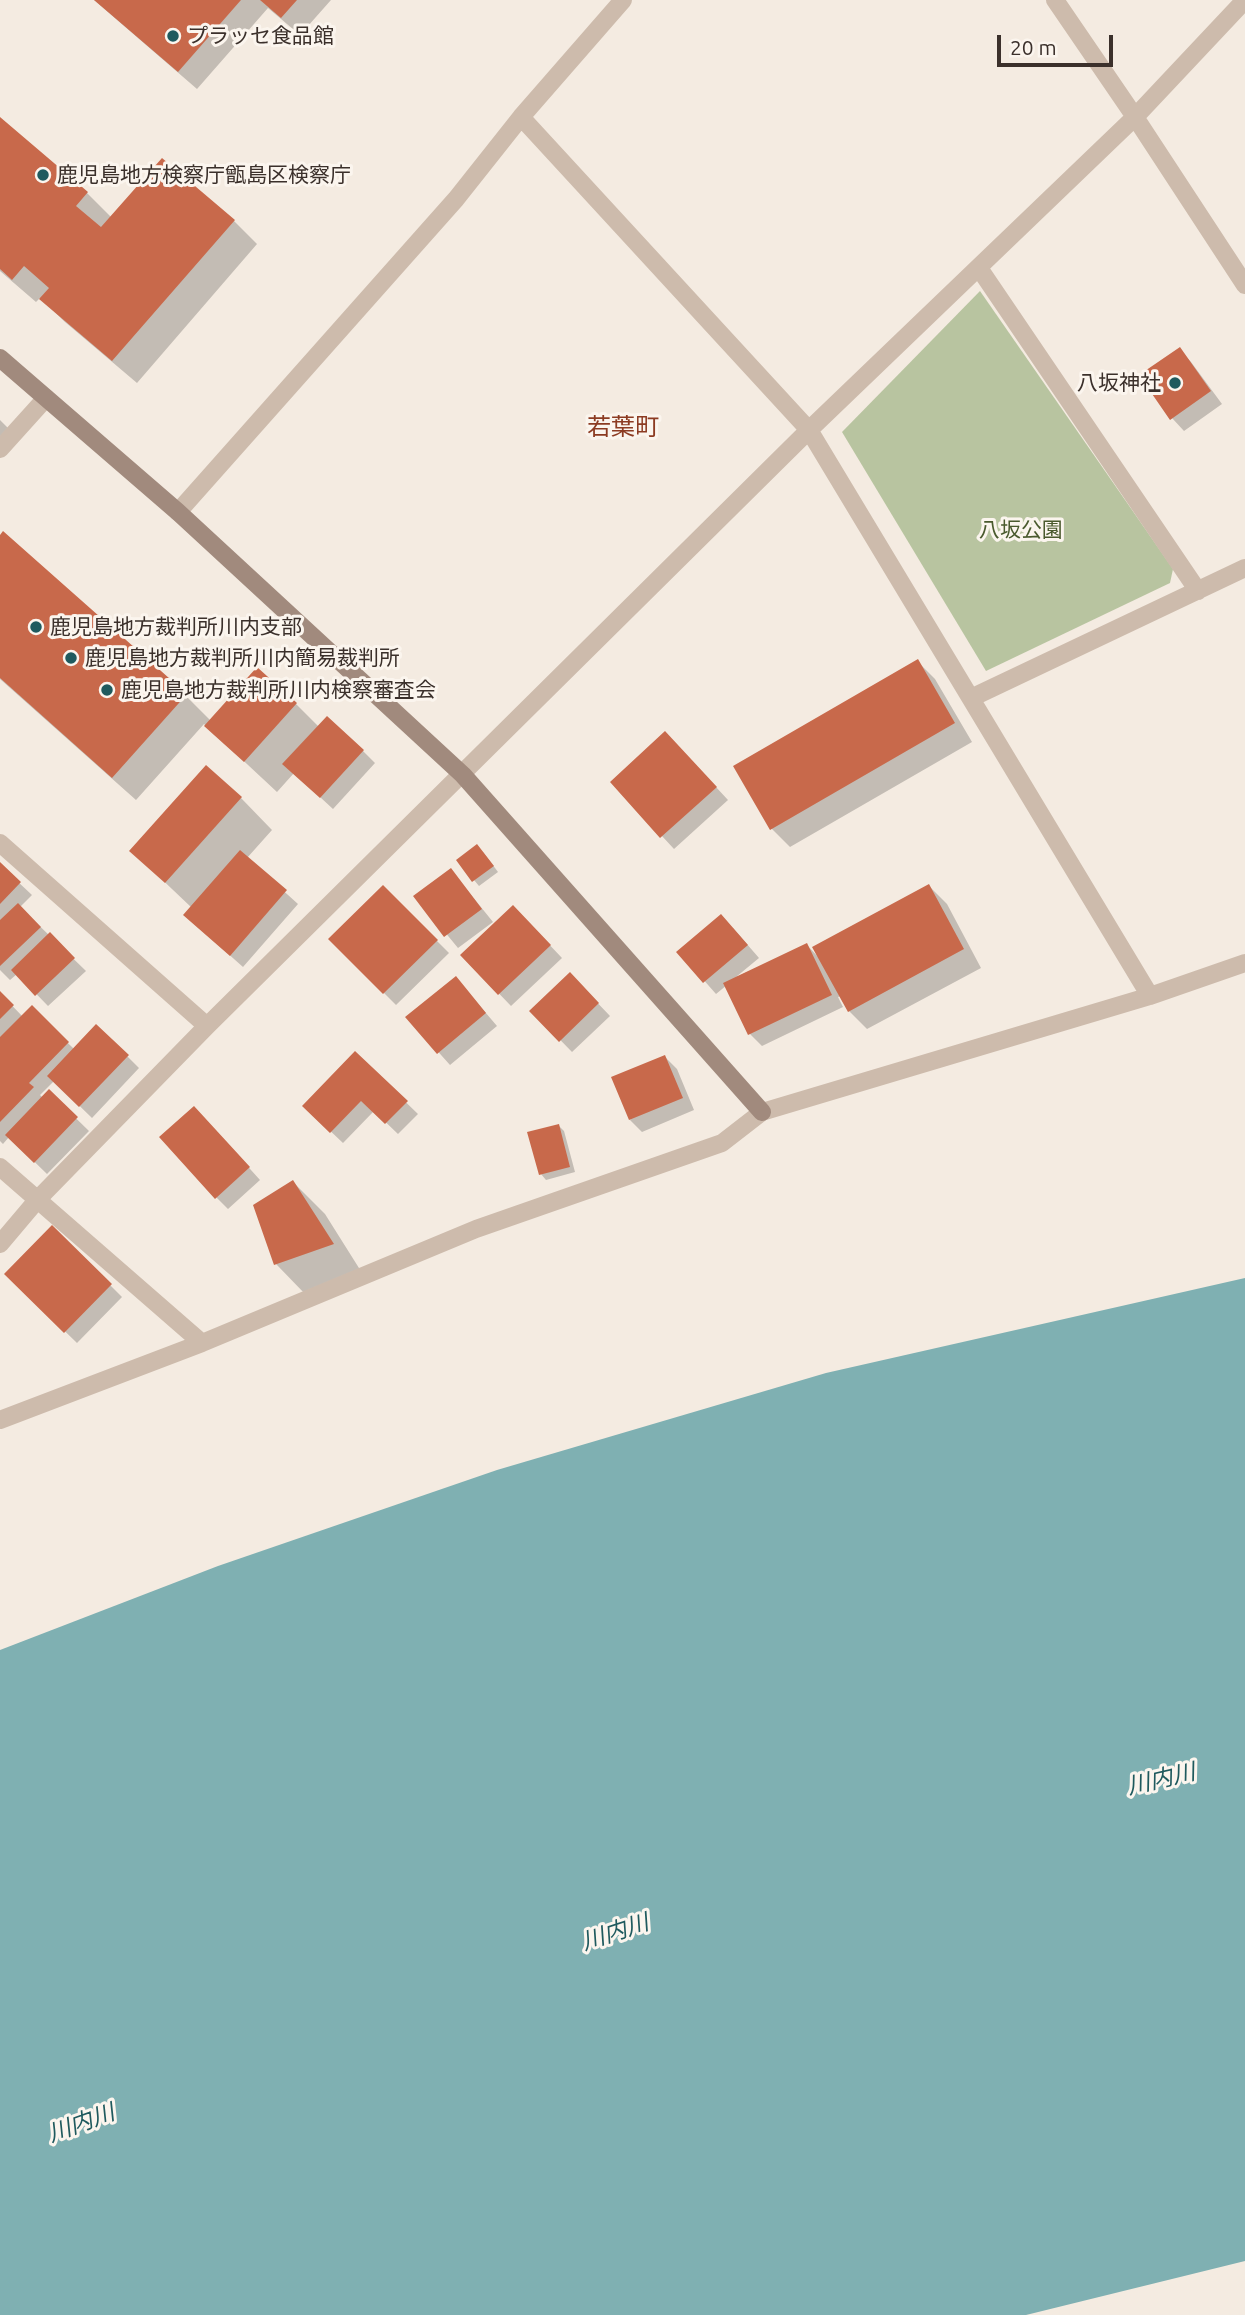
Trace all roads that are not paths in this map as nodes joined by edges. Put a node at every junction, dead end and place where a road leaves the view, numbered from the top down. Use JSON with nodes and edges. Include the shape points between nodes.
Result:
{"nodes":[{"id":1,"x":624,"y":0,"type":"edge"},
{"id":2,"x":1055,"y":0,"type":"edge"},
{"id":3,"x":1245,"y":0,"type":"edge"},
{"id":4,"x":521,"y":117,"type":"junction"},
{"id":5,"x":1135,"y":117,"type":"junction"},
{"id":6,"x":979,"y":268,"type":"junction"},
{"id":7,"x":1245,"y":285,"type":"edge"},
{"id":8,"x":0,"y":358,"type":"edge"},
{"id":9,"x":46,"y":398,"type":"junction"},
{"id":10,"x":809,"y":430,"type":"junction"},
{"id":11,"x":0,"y":449,"type":"edge"},
{"id":12,"x":178,"y":512,"type":"junction"},
{"id":13,"x":1245,"y":568,"type":"edge"},
{"id":14,"x":1198,"y":591,"type":"junction"},
{"id":15,"x":971,"y":698,"type":"junction"},
{"id":16,"x":463,"y":775,"type":"junction"},
{"id":17,"x":0,"y":843,"type":"edge"},
{"id":18,"x":1245,"y":962,"type":"edge"},
{"id":19,"x":1150,"y":996,"type":"junction"},
{"id":20,"x":207,"y":1026,"type":"junction"},
{"id":21,"x":762,"y":1112,"type":"junction"},
{"id":22,"x":0,"y":1167,"type":"edge"},
{"id":23,"x":38,"y":1199,"type":"junction"},
{"id":24,"x":0,"y":1244,"type":"edge"},
{"id":25,"x":202,"y":1343,"type":"junction"},
{"id":26,"x":0,"y":1420,"type":"edge"}],
"edges":[{"from":1,"to":4,"type":"street"},
{"from":2,"to":5,"type":"street"},
{"from":3,"to":5,"type":"street"},
{"from":4,"to":10,"type":"street"},
{"from":4,"to":12,"type":"street","via":[[456,198]]},
{"from":5,"to":6,"type":"street"},
{"from":5,"to":7,"type":"street"},
{"from":6,"to":10,"type":"street"},
{"from":6,"to":14,"type":"street"},
{"from":8,"to":9,"type":"street"},
{"from":9,"to":11,"type":"street"},
{"from":9,"to":12,"type":"street"},
{"from":10,"to":15,"type":"street"},
{"from":10,"to":16,"type":"street"},
{"from":12,"to":16,"type":"street"},
{"from":13,"to":14,"type":"street"},
{"from":14,"to":15,"type":"street"},
{"from":15,"to":19,"type":"street"},
{"from":16,"to":20,"type":"street"},
{"from":16,"to":21,"type":"street"},
{"from":17,"to":20,"type":"street"},
{"from":18,"to":19,"type":"street"},
{"from":19,"to":21,"type":"street"},
{"from":20,"to":23,"type":"street"},
{"from":21,"to":25,"type":"street","via":[[722,1143],[475,1229]]},
{"from":22,"to":23,"type":"street"},
{"from":23,"to":24,"type":"street"},
{"from":23,"to":25,"type":"street"},
{"from":25,"to":26,"type":"street"}]}
